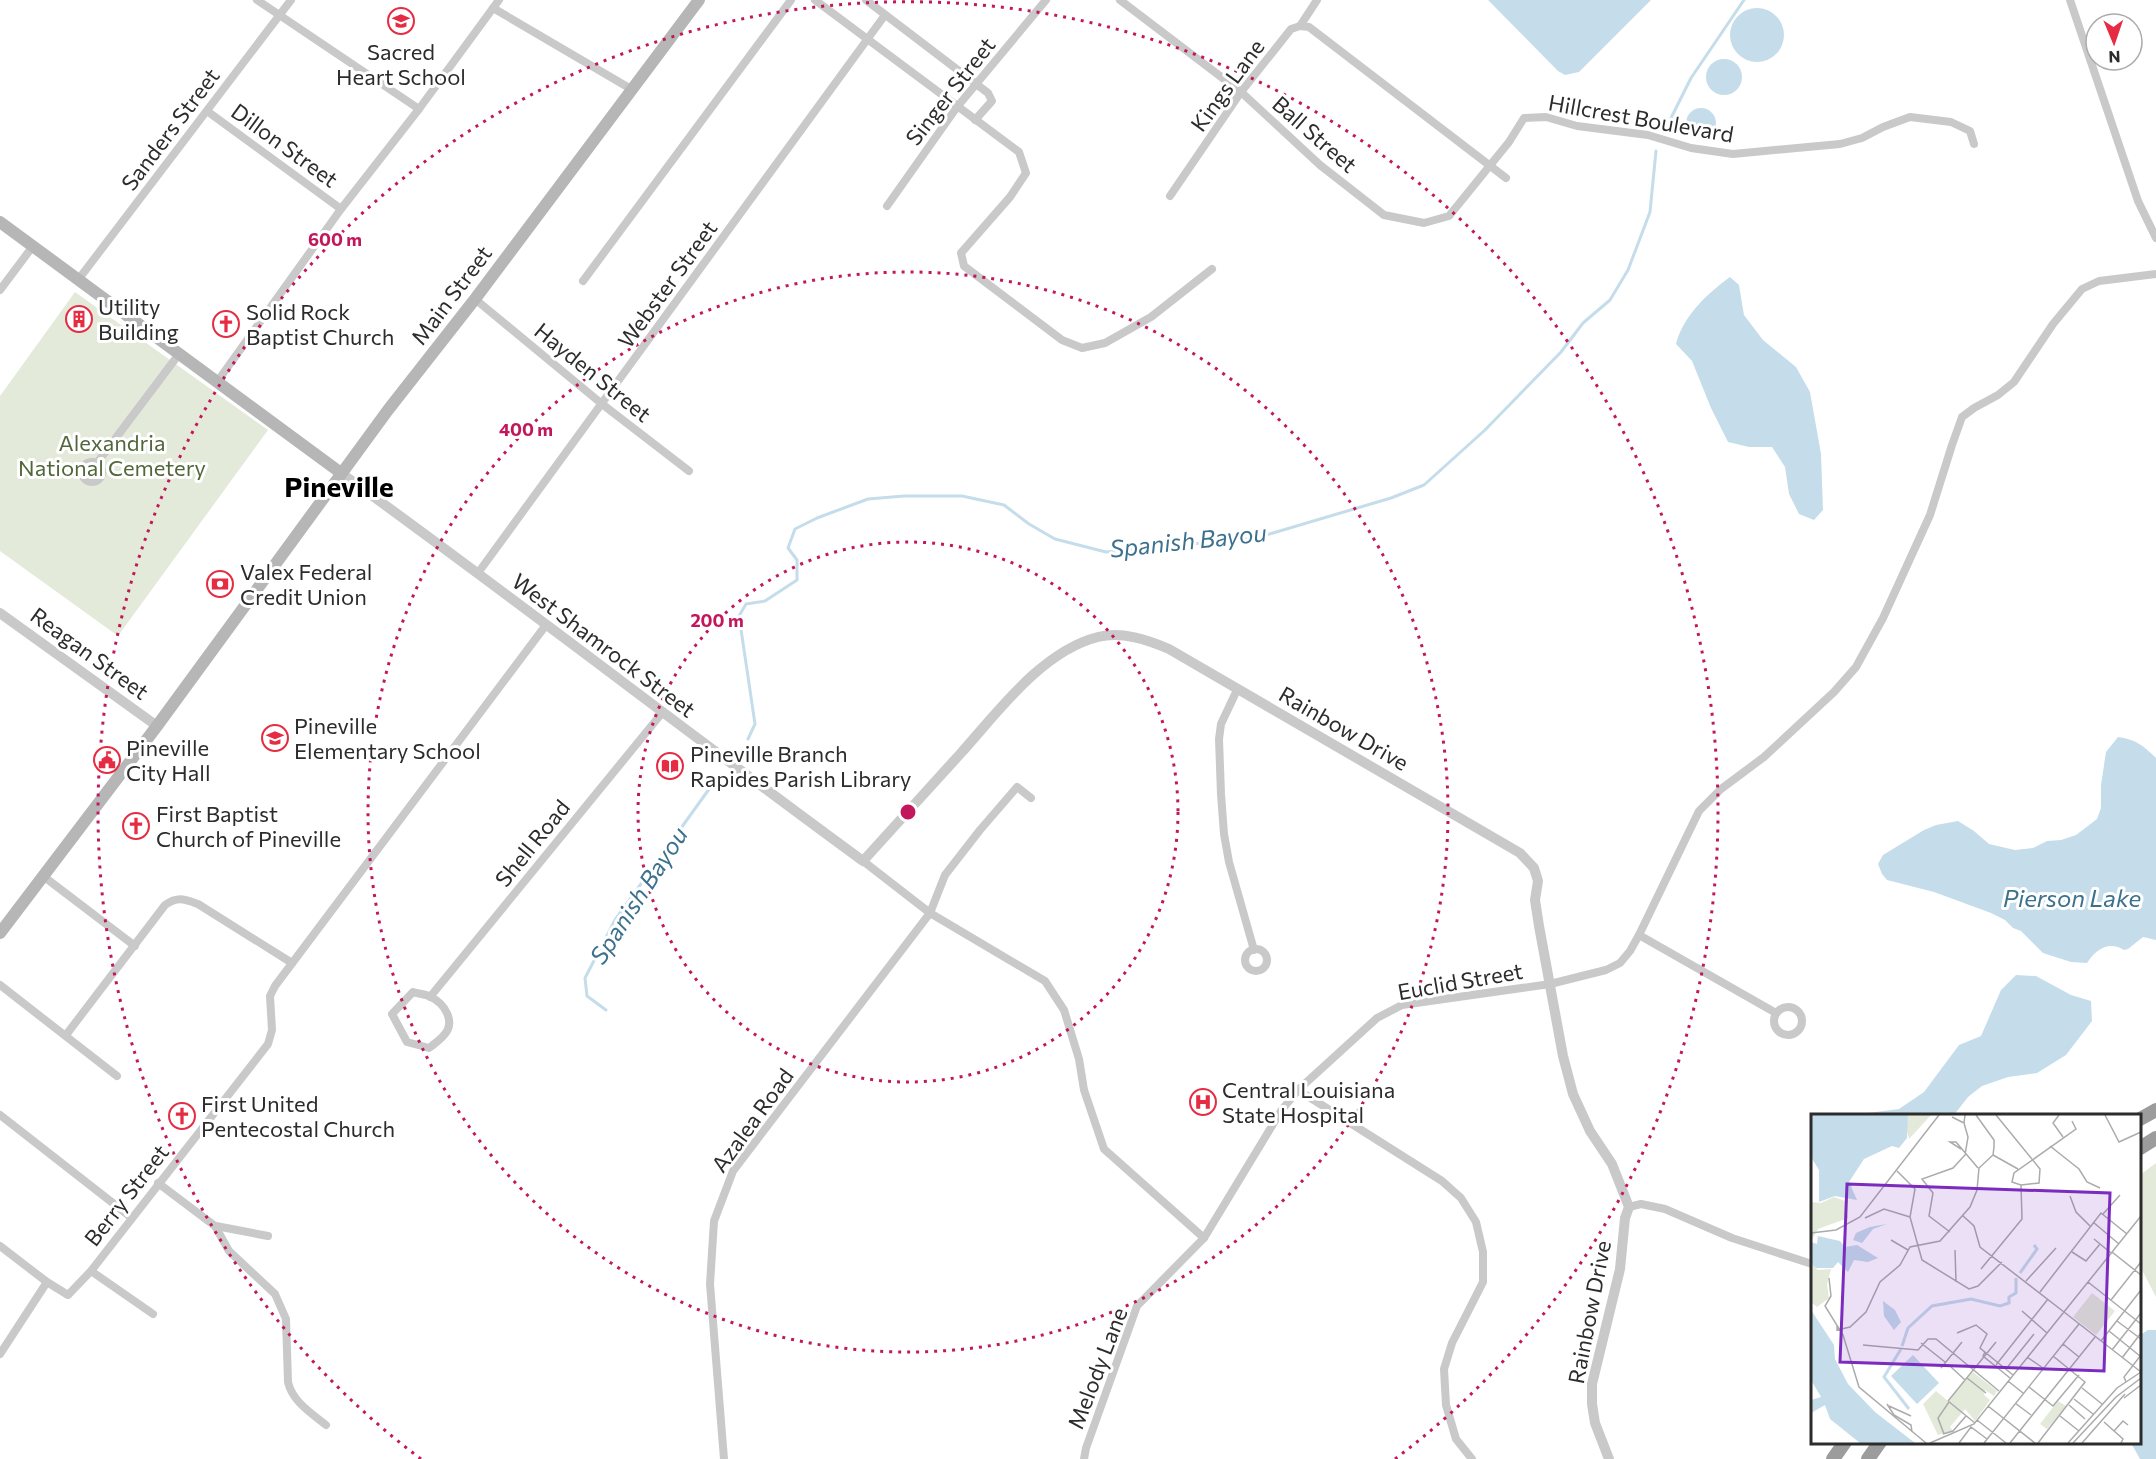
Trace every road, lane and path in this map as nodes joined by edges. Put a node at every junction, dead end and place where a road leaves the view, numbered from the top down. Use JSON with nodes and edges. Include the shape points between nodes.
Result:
{"nodes":[{"id":1,"x":257,"y":0,"type":"edge"},
{"id":2,"x":291,"y":0,"type":"edge"},
{"id":3,"x":500,"y":0,"type":"edge"},
{"id":4,"x":699,"y":0,"type":"edge"},
{"id":5,"x":791,"y":0,"type":"edge"},
{"id":6,"x":815,"y":0,"type":"edge"},
{"id":7,"x":866,"y":0,"type":"edge"},
{"id":8,"x":1046,"y":0,"type":"edge"},
{"id":9,"x":1120,"y":0,"type":"edge"},
{"id":10,"x":1317,"y":0,"type":"edge"},
{"id":11,"x":2070,"y":0,"type":"edge"},
{"id":12,"x":493,"y":8,"type":"junction"},
{"id":13,"x":279,"y":15,"type":"junction"},
{"id":14,"x":885,"y":15,"type":"junction"},
{"id":15,"x":1300,"y":26,"type":"junction"},
{"id":16,"x":867,"y":40,"type":"junction"},
{"id":17,"x":977,"y":84,"type":"junction"},
{"id":18,"x":631,"y":89,"type":"junction"},
{"id":19,"x":1241,"y":92,"type":"junction"},
{"id":20,"x":957,"y":107,"type":"junction"},
{"id":21,"x":419,"y":110,"type":"junction"},
{"id":22,"x":207,"y":111,"type":"junction"},
{"id":23,"x":975,"y":120,"type":"junction"},
{"id":24,"x":1974,"y":144,"type":"dead end"},
{"id":25,"x":1489,"y":167,"type":"junction"},
{"id":26,"x":1506,"y":178,"type":"dead end"},
{"id":27,"x":1170,"y":196,"type":"dead end"},
{"id":28,"x":887,"y":206,"type":"dead end"},
{"id":29,"x":341,"y":209,"type":"junction"},
{"id":30,"x":0,"y":222,"type":"edge"},
{"id":31,"x":2156,"y":238,"type":"edge"},
{"id":32,"x":33,"y":246,"type":"junction"},
{"id":33,"x":1212,"y":268,"type":"dead end"},
{"id":34,"x":2156,"y":274,"type":"edge"},
{"id":35,"x":78,"y":280,"type":"junction"},
{"id":36,"x":583,"y":281,"type":"dead end"},
{"id":37,"x":0,"y":290,"type":"edge"},
{"id":38,"x":475,"y":299,"type":"junction"},
{"id":39,"x":179,"y":354,"type":"junction"},
{"id":40,"x":217,"y":382,"type":"junction"},
{"id":41,"x":602,"y":404,"type":"junction"},
{"id":42,"x":97,"y":463,"type":"dead end"},
{"id":43,"x":689,"y":471,"type":"dead end"},
{"id":44,"x":341,"y":473,"type":"junction"},
{"id":45,"x":478,"y":573,"type":"junction"},
{"id":46,"x":0,"y":613,"type":"edge"},
{"id":47,"x":546,"y":625,"type":"junction"},
{"id":48,"x":1237,"y":690,"type":"junction"},
{"id":49,"x":662,"y":713,"type":"junction"},
{"id":50,"x":157,"y":726,"type":"junction"},
{"id":51,"x":1031,"y":798,"type":"dead end"},
{"id":52,"x":863,"y":861,"type":"junction"},
{"id":53,"x":43,"y":876,"type":"junction"},
{"id":54,"x":930,"y":913,"type":"junction"},
{"id":55,"x":0,"y":933,"type":"edge"},
{"id":56,"x":1639,"y":935,"type":"junction"},
{"id":57,"x":135,"y":946,"type":"junction"},
{"id":58,"x":1254,"y":950,"type":"dead end"},
{"id":59,"x":292,"y":963,"type":"junction"},
{"id":60,"x":1550,"y":984,"type":"junction"},
{"id":61,"x":0,"y":985,"type":"edge"},
{"id":62,"x":430,"y":997,"type":"junction"},
{"id":63,"x":1776,"y":1013,"type":"dead end"},
{"id":64,"x":66,"y":1035,"type":"junction"},
{"id":65,"x":117,"y":1076,"type":"dead end"},
{"id":66,"x":1298,"y":1090,"type":"junction"},
{"id":67,"x":2156,"y":1110,"type":"edge"},
{"id":68,"x":0,"y":1115,"type":"edge"},
{"id":69,"x":2141,"y":1118,"type":"edge"},
{"id":70,"x":2156,"y":1138,"type":"edge"},
{"id":71,"x":2141,"y":1147,"type":"edge"},
{"id":72,"x":158,"y":1183,"type":"junction"},
{"id":73,"x":1629,"y":1207,"type":"junction"},
{"id":74,"x":132,"y":1218,"type":"junction"},
{"id":75,"x":215,"y":1226,"type":"junction"},
{"id":76,"x":268,"y":1236,"type":"dead end"},
{"id":77,"x":1204,"y":1238,"type":"junction"},
{"id":78,"x":0,"y":1246,"type":"edge"},
{"id":79,"x":1811,"y":1264,"type":"edge"},
{"id":80,"x":91,"y":1271,"type":"junction"},
{"id":81,"x":47,"y":1282,"type":"junction"},
{"id":82,"x":153,"y":1314,"type":"dead end"},
{"id":83,"x":0,"y":1354,"type":"edge"},
{"id":84,"x":326,"y":1425,"type":"dead end"},
{"id":85,"x":1844,"y":1444,"type":"edge"},
{"id":86,"x":1879,"y":1444,"type":"edge"},
{"id":87,"x":724,"y":1459,"type":"edge"},
{"id":88,"x":1084,"y":1459,"type":"edge"},
{"id":89,"x":1472,"y":1459,"type":"edge"},
{"id":90,"x":1609,"y":1459,"type":"edge"},
{"id":91,"x":1833,"y":1459,"type":"edge"},
{"id":92,"x":1868,"y":1459,"type":"edge"}],
"edges":[{"from":1,"to":13,"type":"street"},
{"from":2,"to":13,"type":"street","name":"Sanders Street"},
{"from":3,"to":12,"type":"street"},
{"from":4,"to":18,"type":"main road","name":"Main Street"},
{"from":5,"to":36,"type":"street"},
{"from":6,"to":16,"type":"street"},
{"from":7,"to":14,"type":"street"},
{"from":8,"to":17,"type":"street","name":"Singer Street"},
{"from":9,"to":19,"type":"street","name":"Ball Street"},
{"from":10,"to":15,"type":"street","name":"Kings Lane"},
{"from":11,"to":31,"type":"street","via":[[2138,201]]},
{"from":12,"to":18,"type":"street"},
{"from":12,"to":21,"type":"street"},
{"from":13,"to":21,"type":"street"},
{"from":13,"to":22,"type":"street","name":"Sanders Street"},
{"from":14,"to":16,"type":"street","name":"Webster Street"},
{"from":14,"to":17,"type":"street"},
{"from":15,"to":19,"type":"street","name":"Kings Lane","via":[[1292,29]]},
{"from":15,"to":25,"type":"street","via":[[1309,27]]},
{"from":16,"to":20,"type":"street"},
{"from":16,"to":41,"type":"street","name":"Webster Street"},
{"from":17,"to":20,"type":"street","name":"Singer Street"},
{"from":17,"to":23,"type":"street","via":[[992,100]]},
{"from":18,"to":38,"type":"main road","name":"Main Street"},
{"from":19,"to":25,"type":"street","name":"Ball Street","via":[[1320,165],[1384,215],[1424,223],[1449,216]]},
{"from":19,"to":27,"type":"street","name":"Kings Lane"},
{"from":20,"to":23,"type":"street"},
{"from":20,"to":28,"type":"street","name":"Singer Street"},
{"from":21,"to":29,"type":"street"},
{"from":22,"to":29,"type":"street","name":"Dillon Street"},
{"from":22,"to":35,"type":"street","name":"Sanders Street"},
{"from":23,"to":33,"type":"street","via":[[1019,152],[1026,173],[961,253],[964,266],[1062,340],[1082,348],[1105,343],[1151,317]]},
{"from":24,"to":25,"type":"street","name":"Hillcrest Boulevard","via":[[1970,131],[1951,122],[1910,117],[1840,144],[1733,154],[1546,117],[1524,118]]},
{"from":25,"to":26,"type":"street"},
{"from":29,"to":40,"type":"street"},
{"from":30,"to":32,"type":"main road"},
{"from":32,"to":35,"type":"main road"},
{"from":32,"to":37,"type":"street"},
{"from":34,"to":56,"type":"street","name":"Euclid Street","via":[[2099,281],[2082,289],[2014,382],[1962,417],[1930,515],[1856,667],[1764,757],[1699,811]]},
{"from":35,"to":39,"type":"main road"},
{"from":38,"to":41,"type":"street","name":"Hayden Street"},
{"from":38,"to":44,"type":"main road","name":"Main Street"},
{"from":39,"to":40,"type":"main road"},
{"from":39,"to":42,"type":"street"},
{"from":40,"to":44,"type":"main road"},
{"from":41,"to":43,"type":"street","name":"Hayden Street"},
{"from":41,"to":45,"type":"street","name":"Webster Street"},
{"from":44,"to":45,"type":"street","name":"West Shamrock Street"},
{"from":44,"to":50,"type":"main road","name":"Main Street"},
{"from":45,"to":47,"type":"street","name":"West Shamrock Street"},
{"from":46,"to":50,"type":"street","name":"Reagan Street"},
{"from":47,"to":49,"type":"street","name":"West Shamrock Street"},
{"from":47,"to":59,"type":"street","name":"Berry Street"},
{"from":48,"to":52,"type":"street","name":"Rainbow Drive","via":[[1169,649],[1146,640],[1099,636],[1075,646],[1053,658],[1023,684]]},
{"from":48,"to":58,"type":"street","via":[[1221,724],[1221,794],[1229,862]]},
{"from":48,"to":60,"type":"street","name":"Rainbow Drive","via":[[1520,853],[1534,868],[1538,881],[1535,900]]},
{"from":49,"to":52,"type":"street","name":"West Shamrock Street"},
{"from":49,"to":62,"type":"street","name":"Shell Road"},
{"from":50,"to":53,"type":"main road","name":"Main Street"},
{"from":51,"to":54,"type":"street","name":"Azalea Road","via":[[1017,787],[945,875]]},
{"from":52,"to":54,"type":"street","name":"West Shamrock Street"},
{"from":53,"to":55,"type":"main road","name":"Main Street"},
{"from":53,"to":57,"type":"street"},
{"from":54,"to":77,"type":"street","name":"West Shamrock Street","via":[[1045,981],[1064,1011],[1086,1098],[1104,1149]]},
{"from":54,"to":87,"type":"street","name":"Azalea Road","via":[[733,1171],[723,1193],[714,1221],[710,1284]]},
{"from":56,"to":60,"type":"street","name":"Euclid Street","via":[[1620,963]]},
{"from":56,"to":63,"type":"street"},
{"from":57,"to":59,"type":"street","via":[[165,905],[181,898],[198,904]]},
{"from":57,"to":64,"type":"street"},
{"from":59,"to":72,"type":"street","name":"Berry Street","via":[[270,996],[272,1030],[268,1044]]},
{"from":60,"to":66,"type":"street","name":"Euclid Street","via":[[1402,1005],[1377,1018]]},
{"from":60,"to":73,"type":"street","name":"Rainbow Drive","via":[[1573,1094],[1590,1131],[1612,1164]]},
{"from":61,"to":64,"type":"street"},
{"from":62,"to":62,"type":"street","via":[[413,992],[392,1014],[407,1042],[429,1048],[446,1034],[450,1020],[440,1003]]},
{"from":64,"to":65,"type":"street"},
{"from":66,"to":77,"type":"street","name":"Melody Lane","via":[[1281,1111]]},
{"from":66,"to":89,"type":"street","via":[[1442,1181],[1461,1198],[1476,1222],[1483,1252],[1483,1282],[1444,1369],[1452,1428]]},
{"from":67,"to":69,"type":"highway"},
{"from":68,"to":74,"type":"street"},
{"from":70,"to":71,"type":"highway"},
{"from":72,"to":74,"type":"street","name":"Berry Street"},
{"from":72,"to":75,"type":"street"},
{"from":73,"to":79,"type":"street","via":[[1641,1204],[1665,1209],[1732,1238]]},
{"from":73,"to":90,"type":"street","name":"Rainbow Drive","via":[[1620,1269],[1593,1384],[1595,1423]]},
{"from":74,"to":80,"type":"street","name":"Berry Street"},
{"from":75,"to":76,"type":"street"},
{"from":75,"to":84,"type":"street","via":[[229,1251],[275,1294],[286,1319],[290,1390]]},
{"from":77,"to":88,"type":"street","name":"Melody Lane","via":[[1137,1306]]},
{"from":78,"to":81,"type":"street"},
{"from":80,"to":81,"type":"street","name":"Berry Street","via":[[68,1295]]},
{"from":80,"to":82,"type":"street"},
{"from":81,"to":83,"type":"street"},
{"from":85,"to":91,"type":"highway"},
{"from":86,"to":92,"type":"highway"}]}
